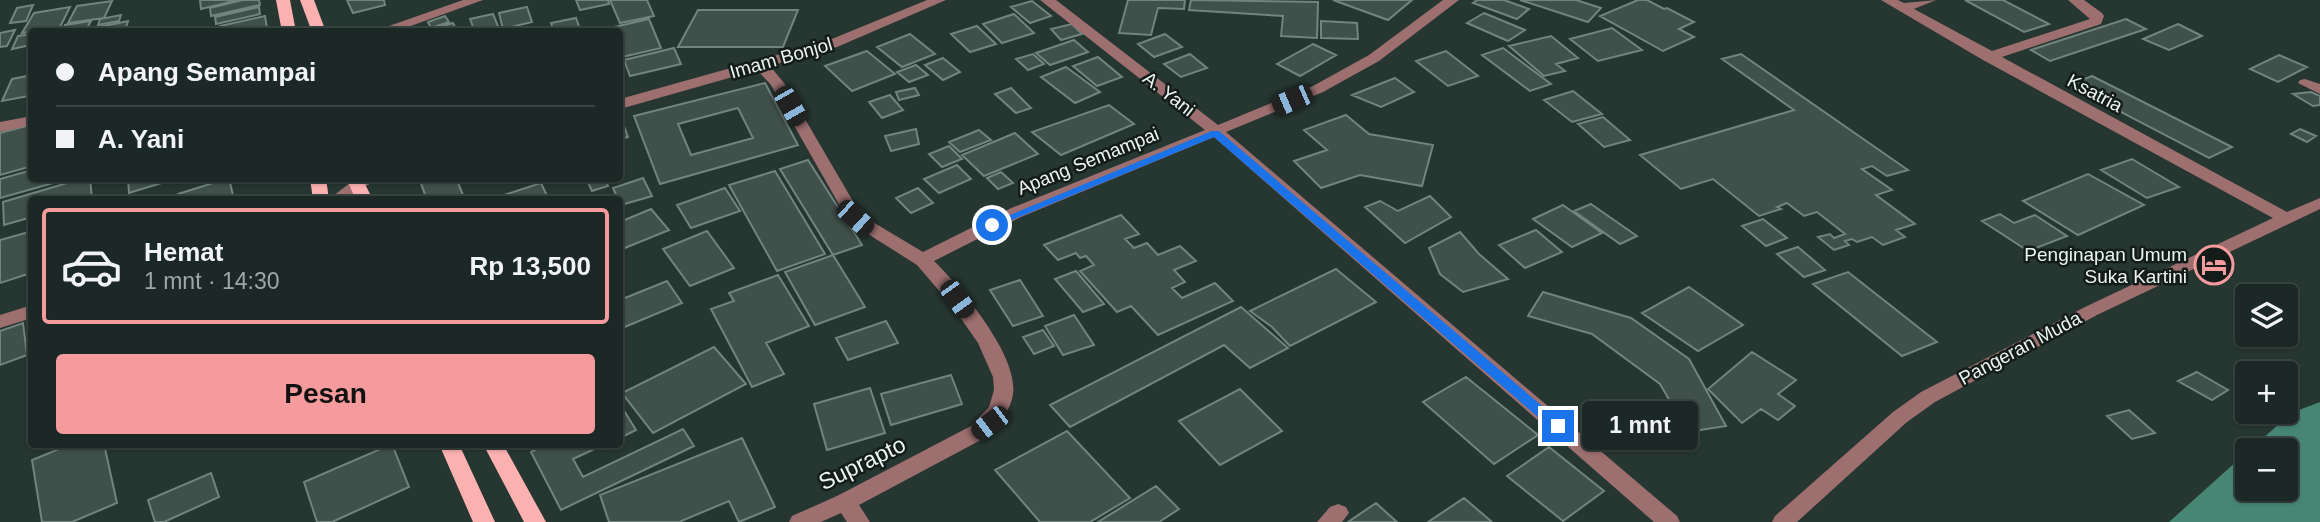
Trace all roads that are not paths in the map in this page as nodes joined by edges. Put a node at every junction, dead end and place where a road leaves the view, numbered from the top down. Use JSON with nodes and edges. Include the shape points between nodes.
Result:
{"nodes":[{"id":1,"x":283,"y":0,"type":"edge"},
{"id":2,"x":307,"y":0,"type":"edge"},
{"id":3,"x":476,"y":0,"type":"edge"},
{"id":4,"x":939,"y":0,"type":"edge"},
{"id":5,"x":1047,"y":0,"type":"edge"},
{"id":6,"x":1452,"y":0,"type":"edge"},
{"id":7,"x":1929,"y":0,"type":"edge"},
{"id":8,"x":2075,"y":0,"type":"edge"},
{"id":9,"x":1895,"y":4,"type":"edge"},
{"id":10,"x":288,"y":28,"type":"edge"},
{"id":11,"x":318,"y":28,"type":"edge"},
{"id":12,"x":391,"y":28,"type":"edge"},
{"id":13,"x":1988,"y":57,"type":"junction"},
{"id":14,"x":760,"y":63,"type":"junction"},
{"id":15,"x":2305,"y":83,"type":"dead end"},
{"id":16,"x":2320,"y":90,"type":"edge"},
{"id":17,"x":623,"y":103,"type":"edge"},
{"id":18,"x":28,"y":121,"type":"edge"},
{"id":19,"x":0,"y":127,"type":"edge"},
{"id":20,"x":1215,"y":133,"type":"junction"},
{"id":21,"x":354,"y":182,"type":"edge"},
{"id":22,"x":340,"y":196,"type":"edge"},
{"id":23,"x":2320,"y":203,"type":"edge"},
{"id":24,"x":2285,"y":218,"type":"junction"},
{"id":25,"x":922,"y":260,"type":"junction"},
{"id":26,"x":28,"y":312,"type":"edge"},
{"id":27,"x":0,"y":322,"type":"edge"},
{"id":28,"x":451,"y":448,"type":"edge"},
{"id":29,"x":495,"y":448,"type":"edge"},
{"id":30,"x":845,"y":502,"type":"junction"},
{"id":31,"x":484,"y":522,"type":"edge"},
{"id":32,"x":535,"y":522,"type":"edge"},
{"id":33,"x":800,"y":522,"type":"edge"},
{"id":34,"x":859,"y":522,"type":"edge"},
{"id":35,"x":1669,"y":522,"type":"edge"},
{"id":36,"x":1783,"y":522,"type":"edge"}],
"edges":[{"from":1,"to":10,"type":"main road"},
{"from":2,"to":11,"type":"main road"},
{"from":3,"to":12,"type":"street"},
{"from":4,"to":14,"type":"street","name":"Imam Bonjol","via":[[832,44]]},
{"from":5,"to":20,"type":"street","name":"A. Yani"},
{"from":6,"to":20,"type":"street","name":"Apang Semampai","via":[[1345,75]]},
{"from":7,"to":9,"type":"street"},
{"from":8,"to":13,"type":"street","via":[[2097,16],[2096,21]]},
{"from":9,"to":13,"type":"street","name":"Ksatria"},
{"from":13,"to":24,"type":"street","name":"Ksatria"},
{"from":14,"to":17,"type":"street","name":"Imam Bonjol"},
{"from":14,"to":25,"type":"street","name":"Suprapto","via":[[777,83],[855,218]]},
{"from":15,"to":16,"type":"street"},
{"from":18,"to":19,"type":"street"},
{"from":20,"to":25,"type":"street","name":"Apang Semampai","via":[[1015,213]]},
{"from":20,"to":35,"type":"street","name":"A. Yani"},
{"from":21,"to":22,"type":"street"},
{"from":23,"to":24,"type":"street","name":"Pangeran Muda"},
{"from":24,"to":36,"type":"street","name":"Pangeran Muda","via":[[1927,397]]},
{"from":25,"to":30,"type":"street","name":"Suprapto","via":[[943,280],[984,336],[1001,369],[1005,388],[1000,406],[990,423],[946,451]]},
{"from":26,"to":27,"type":"street"},
{"from":28,"to":31,"type":"main road"},
{"from":29,"to":32,"type":"main road"},
{"from":30,"to":33,"type":"street","name":"Suprapto"},
{"from":30,"to":34,"type":"street"}]}
